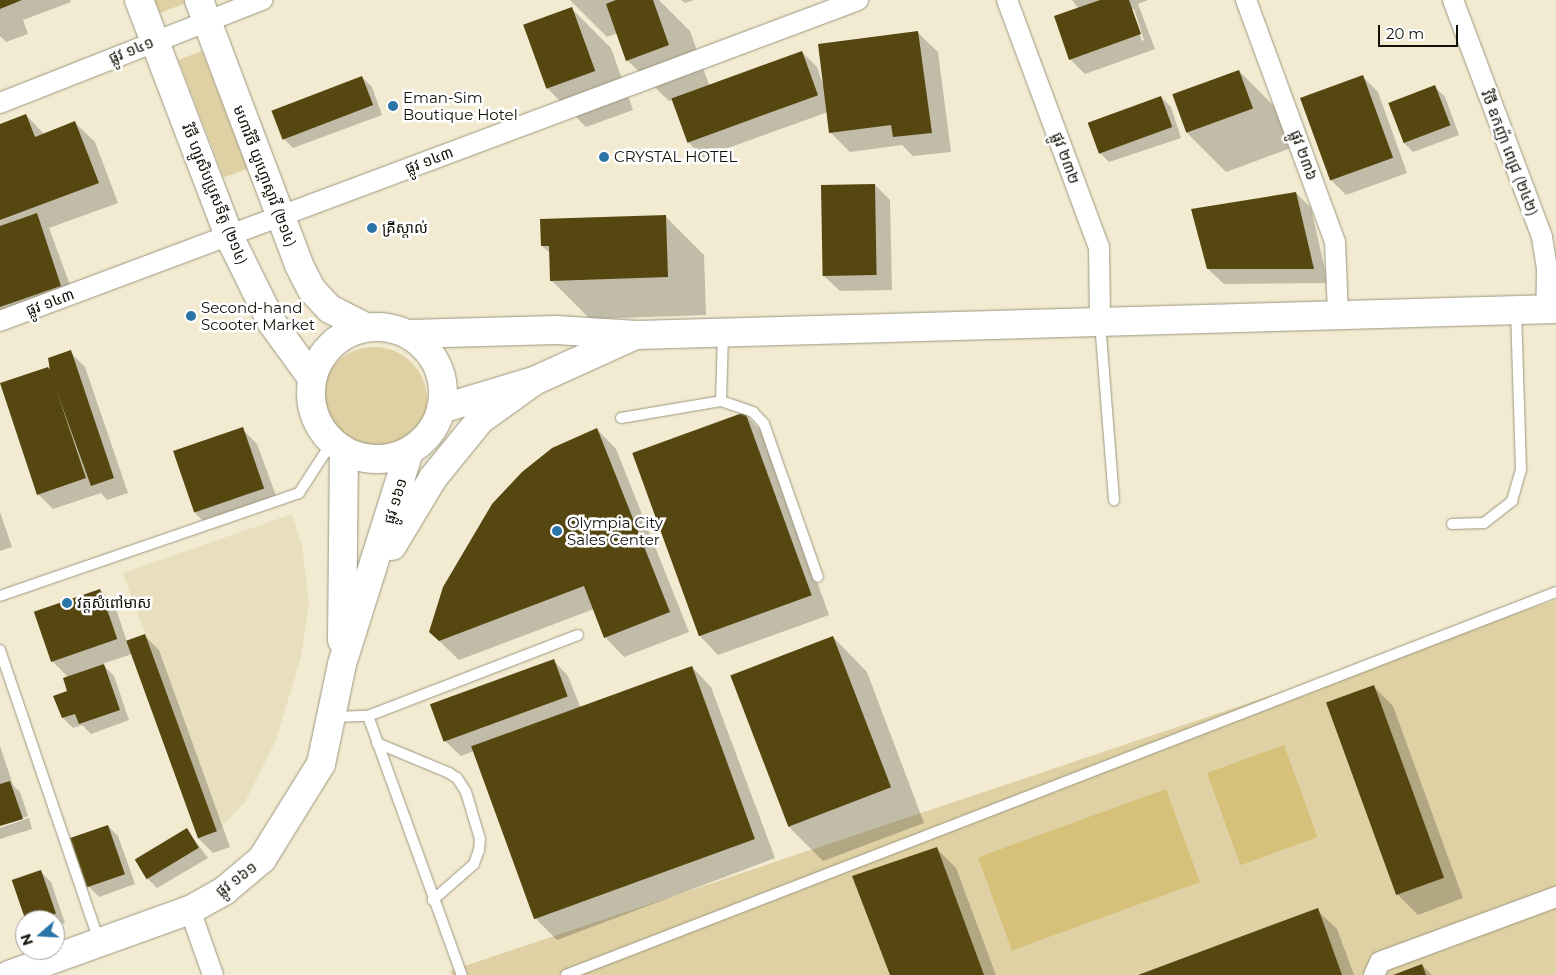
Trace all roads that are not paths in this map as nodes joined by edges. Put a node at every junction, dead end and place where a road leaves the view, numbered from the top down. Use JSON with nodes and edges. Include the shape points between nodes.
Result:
{"nodes":[{"id":1,"x":139,"y":0,"type":"edge"},
{"id":2,"x":262,"y":0,"type":"edge"},
{"id":3,"x":858,"y":0,"type":"edge"},
{"id":4,"x":1007,"y":0,"type":"edge"},
{"id":5,"x":1246,"y":0,"type":"edge"},
{"id":6,"x":1453,"y":0,"type":"edge"},
{"id":7,"x":202,"y":10,"type":"edge"},
{"id":8,"x":155,"y":41,"type":"junction"},
{"id":9,"x":0,"y":103,"type":"edge"},
{"id":10,"x":280,"y":216,"type":"junction"},
{"id":11,"x":229,"y":236,"type":"junction"},
{"id":12,"x":1551,"y":309,"type":"edge"},
{"id":13,"x":1516,"y":311,"type":"junction"},
{"id":14,"x":1338,"y":315,"type":"junction"},
{"id":15,"x":0,"y":321,"type":"edge"},
{"id":16,"x":1100,"y":321,"type":"junction"},
{"id":17,"x":365,"y":327,"type":"junction"},
{"id":18,"x":723,"y":332,"type":"junction"},
{"id":19,"x":409,"y":334,"type":"junction"},
{"id":20,"x":637,"y":335,"type":"junction"},
{"id":21,"x":312,"y":378,"type":"junction"},
{"id":22,"x":534,"y":381,"type":"junction"},
{"id":23,"x":721,"y":401,"type":"junction"},
{"id":24,"x":441,"y":409,"type":"junction"},
{"id":25,"x":621,"y":418,"type":"dead end"},
{"id":26,"x":338,"y":446,"type":"junction"},
{"id":27,"x":409,"y":451,"type":"junction"},
{"id":28,"x":1114,"y":500,"type":"dead end"},
{"id":29,"x":1452,"y":524,"type":"dead end"},
{"id":30,"x":818,"y":577,"type":"dead end"},
{"id":31,"x":1556,"y":592,"type":"edge"},
{"id":32,"x":0,"y":596,"type":"edge"},
{"id":33,"x":364,"y":598,"type":"junction"},
{"id":34,"x":578,"y":634,"type":"dead end"},
{"id":35,"x":0,"y":650,"type":"edge"},
{"id":36,"x":342,"y":664,"type":"junction"},
{"id":37,"x":368,"y":716,"type":"junction"},
{"id":38,"x":333,"y":717,"type":"junction"},
{"id":39,"x":376,"y":743,"type":"junction"},
{"id":40,"x":1556,"y":897,"type":"edge"},
{"id":41,"x":434,"y":900,"type":"junction"},
{"id":42,"x":190,"y":910,"type":"junction"},
{"id":43,"x":100,"y":942,"type":"junction"},
{"id":44,"x":9,"y":975,"type":"edge"},
{"id":45,"x":213,"y":975,"type":"edge"},
{"id":46,"x":462,"y":975,"type":"edge"},
{"id":47,"x":566,"y":975,"type":"edge"},
{"id":48,"x":1374,"y":975,"type":"edge"}],
"edges":[{"from":1,"to":8,"type":"street","name":"វិថី ហ្សូសិបប្រូសទីតូ (២១៤)"},
{"from":2,"to":7,"type":"street","name":"ផ្លូវ ១៤១"},
{"from":3,"to":10,"type":"street","name":"ផ្លូវ ១៤៣"},
{"from":4,"to":16,"type":"street","name":"ផ្លូវ ២៣២","via":[[1099,247]]},
{"from":5,"to":14,"type":"street","name":"ផ្លូវ ២៣៦","via":[[1335,242]]},
{"from":6,"to":12,"type":"street","name":"វិថី ឧកញ៉ា ពេជ្រ (២៤២)","via":[[1542,237]]},
{"from":7,"to":8,"type":"street","name":"ផ្លូវ ១៤១"},
{"from":7,"to":10,"type":"street","name":"មហាវិថី យូហ្គោស្លាវី (២១៤)"},
{"from":8,"to":9,"type":"street","name":"ផ្លូវ ១៤១"},
{"from":8,"to":11,"type":"street","name":"វិថី ហ្សូសិបប្រូសទីតូ (២១៤)"},
{"from":10,"to":11,"type":"street","name":"ផ្លូវ ១៤៣"},
{"from":10,"to":17,"type":"street","name":"មហាវិថី យូហ្គោស្លាវី (២១៤)","via":[[312,290],[330,309]]},
{"from":11,"to":15,"type":"street","name":"ផ្លូវ ១៤៣"},
{"from":11,"to":21,"type":"street","name":"វិថី ហ្សូសិបប្រូសទីតូ (២១៤)","via":[[272,323]]},
{"from":12,"to":13,"type":"street"},
{"from":13,"to":14,"type":"street"},
{"from":13,"to":29,"type":"lane","via":[[1521,470],[1512,501],[1484,522]]},
{"from":14,"to":16,"type":"street"},
{"from":16,"to":18,"type":"street"},
{"from":16,"to":28,"type":"lane"},
{"from":17,"to":19,"type":"street","via":[[388,326]]},
{"from":17,"to":21,"type":"street","via":[[337,339],[326,349]]},
{"from":18,"to":20,"type":"street"},
{"from":18,"to":23,"type":"lane"},
{"from":19,"to":20,"type":"street","via":[[556,330]]},
{"from":19,"to":24,"type":"street","via":[[426,348],[438,366],[444,389]]},
{"from":20,"to":22,"type":"street"},
{"from":21,"to":26,"type":"street","via":[[313,412]]},
{"from":22,"to":24,"type":"street"},
{"from":22,"to":33,"type":"street","via":[[480,420],[433,478]]},
{"from":23,"to":25,"type":"lane"},
{"from":23,"to":30,"type":"lane","via":[[753,412],[764,424]]},
{"from":24,"to":27,"type":"street","via":[[435,426]]},
{"from":26,"to":27,"type":"street","via":[[374,460]]},
{"from":26,"to":32,"type":"lane","via":[[299,493]]},
{"from":26,"to":36,"type":"street","name":"ផ្លូវ ១៦១"},
{"from":27,"to":33,"type":"street","name":"ផ្លូវ ១៦១"},
{"from":31,"to":47,"type":"lane"},
{"from":33,"to":36,"type":"street","name":"ផ្លូវ ១៦១"},
{"from":34,"to":37,"type":"lane"},
{"from":35,"to":43,"type":"lane"},
{"from":36,"to":38,"type":"street","name":"ផ្លូវ ១៦១"},
{"from":37,"to":38,"type":"lane"},
{"from":37,"to":39,"type":"lane"},
{"from":38,"to":42,"type":"street","name":"ផ្លូវ ១៦១","via":[[322,764],[262,859],[224,891]]},
{"from":39,"to":41,"type":"lane"},
{"from":39,"to":41,"type":"lane","via":[[449,773],[457,778],[466,792],[480,839],[479,850],[474,864]]},
{"from":40,"to":48,"type":"street","via":[[1380,962]]},
{"from":41,"to":46,"type":"lane"},
{"from":42,"to":43,"type":"street","name":"ផ្លូវ ១៦១"},
{"from":42,"to":45,"type":"street"},
{"from":43,"to":44,"type":"street","name":"ផ្លូវ ១៦១"}]}
